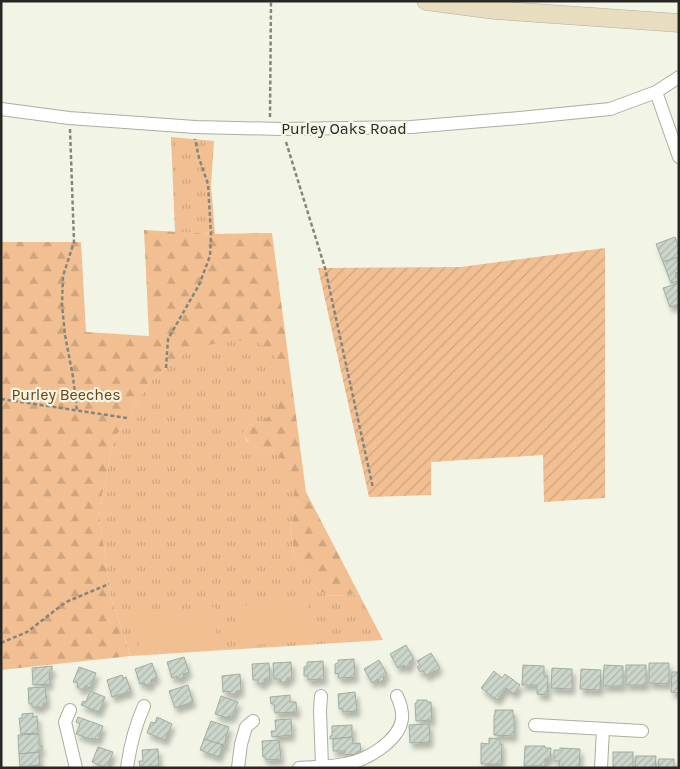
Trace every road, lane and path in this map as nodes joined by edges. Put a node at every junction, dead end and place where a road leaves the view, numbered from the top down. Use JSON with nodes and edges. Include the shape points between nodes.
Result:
{"nodes":[{"id":1,"x":272,"y":1,"type":"edge"},
{"id":2,"x":426,"y":1,"type":"edge"},
{"id":3,"x":500,"y":6,"type":"edge"},
{"id":4,"x":677,"y":22,"type":"edge"},
{"id":5,"x":679,"y":77,"type":"edge"},
{"id":6,"x":656,"y":92,"type":"junction"},
{"id":7,"x":1,"y":109,"type":"edge"},
{"id":8,"x":69,"y":118,"type":"junction"},
{"id":9,"x":195,"y":127,"type":"junction"},
{"id":10,"x":276,"y":128,"type":"junction"},
{"id":11,"x":679,"y":157,"type":"edge"},
{"id":12,"x":166,"y":368,"type":"dead end"},
{"id":13,"x":1,"y":399,"type":"edge"},
{"id":14,"x":77,"y":410,"type":"junction"},
{"id":15,"x":127,"y":418,"type":"dead end"},
{"id":16,"x":373,"y":488,"type":"dead end"},
{"id":17,"x":109,"y":584,"type":"dead end"},
{"id":18,"x":1,"y":643,"type":"edge"},
{"id":19,"x":321,"y":696,"type":"dead end"},
{"id":20,"x":397,"y":696,"type":"dead end"},
{"id":21,"x":144,"y":706,"type":"dead end"},
{"id":22,"x":70,"y":710,"type":"dead end"},
{"id":23,"x":253,"y":721,"type":"dead end"},
{"id":24,"x":535,"y":725,"type":"dead end"},
{"id":25,"x":603,"y":729,"type":"junction"},
{"id":26,"x":642,"y":731,"type":"dead end"},
{"id":27,"x":319,"y":767,"type":"edge"},
{"id":28,"x":76,"y":768,"type":"edge"},
{"id":29,"x":128,"y":768,"type":"edge"},
{"id":30,"x":238,"y":768,"type":"edge"},
{"id":31,"x":299,"y":768,"type":"edge"},
{"id":32,"x":601,"y":768,"type":"edge"}],
"edges":[{"from":1,"to":10,"type":"path"},
{"from":2,"to":3,"type":"main road"},
{"from":3,"to":4,"type":"main road"},
{"from":5,"to":6,"type":"street","name":"Purley Oaks Road"},
{"from":6,"to":10,"type":"street","name":"Purley Oaks Road","via":[[610,109],[520,118],[411,127]]},
{"from":6,"to":11,"type":"street"},
{"from":7,"to":8,"type":"street","name":"Purley Oaks Road"},
{"from":8,"to":9,"type":"street","name":"Purley Oaks Road"},
{"from":8,"to":14,"type":"path","via":[[74,242],[63,276],[62,305]]},
{"from":9,"to":10,"type":"street","name":"Purley Oaks Road"},
{"from":9,"to":12,"type":"path","via":[[197,148],[208,184],[210,256],[168,340]]},
{"from":10,"to":16,"type":"path","via":[[324,268]]},
{"from":13,"to":14,"type":"path"},
{"from":14,"to":15,"type":"path"},
{"from":17,"to":18,"type":"path","via":[[66,602],[27,632]]},
{"from":19,"to":27,"type":"street"},
{"from":20,"to":27,"type":"street","via":[[402,719],[391,739],[360,760]]},
{"from":21,"to":29,"type":"street","via":[[136,724]]},
{"from":22,"to":28,"type":"street","via":[[65,722]]},
{"from":23,"to":30,"type":"street","via":[[246,727]]},
{"from":24,"to":25,"type":"street"},
{"from":25,"to":26,"type":"street"},
{"from":25,"to":32,"type":"street"},
{"from":27,"to":31,"type":"street"}]}
